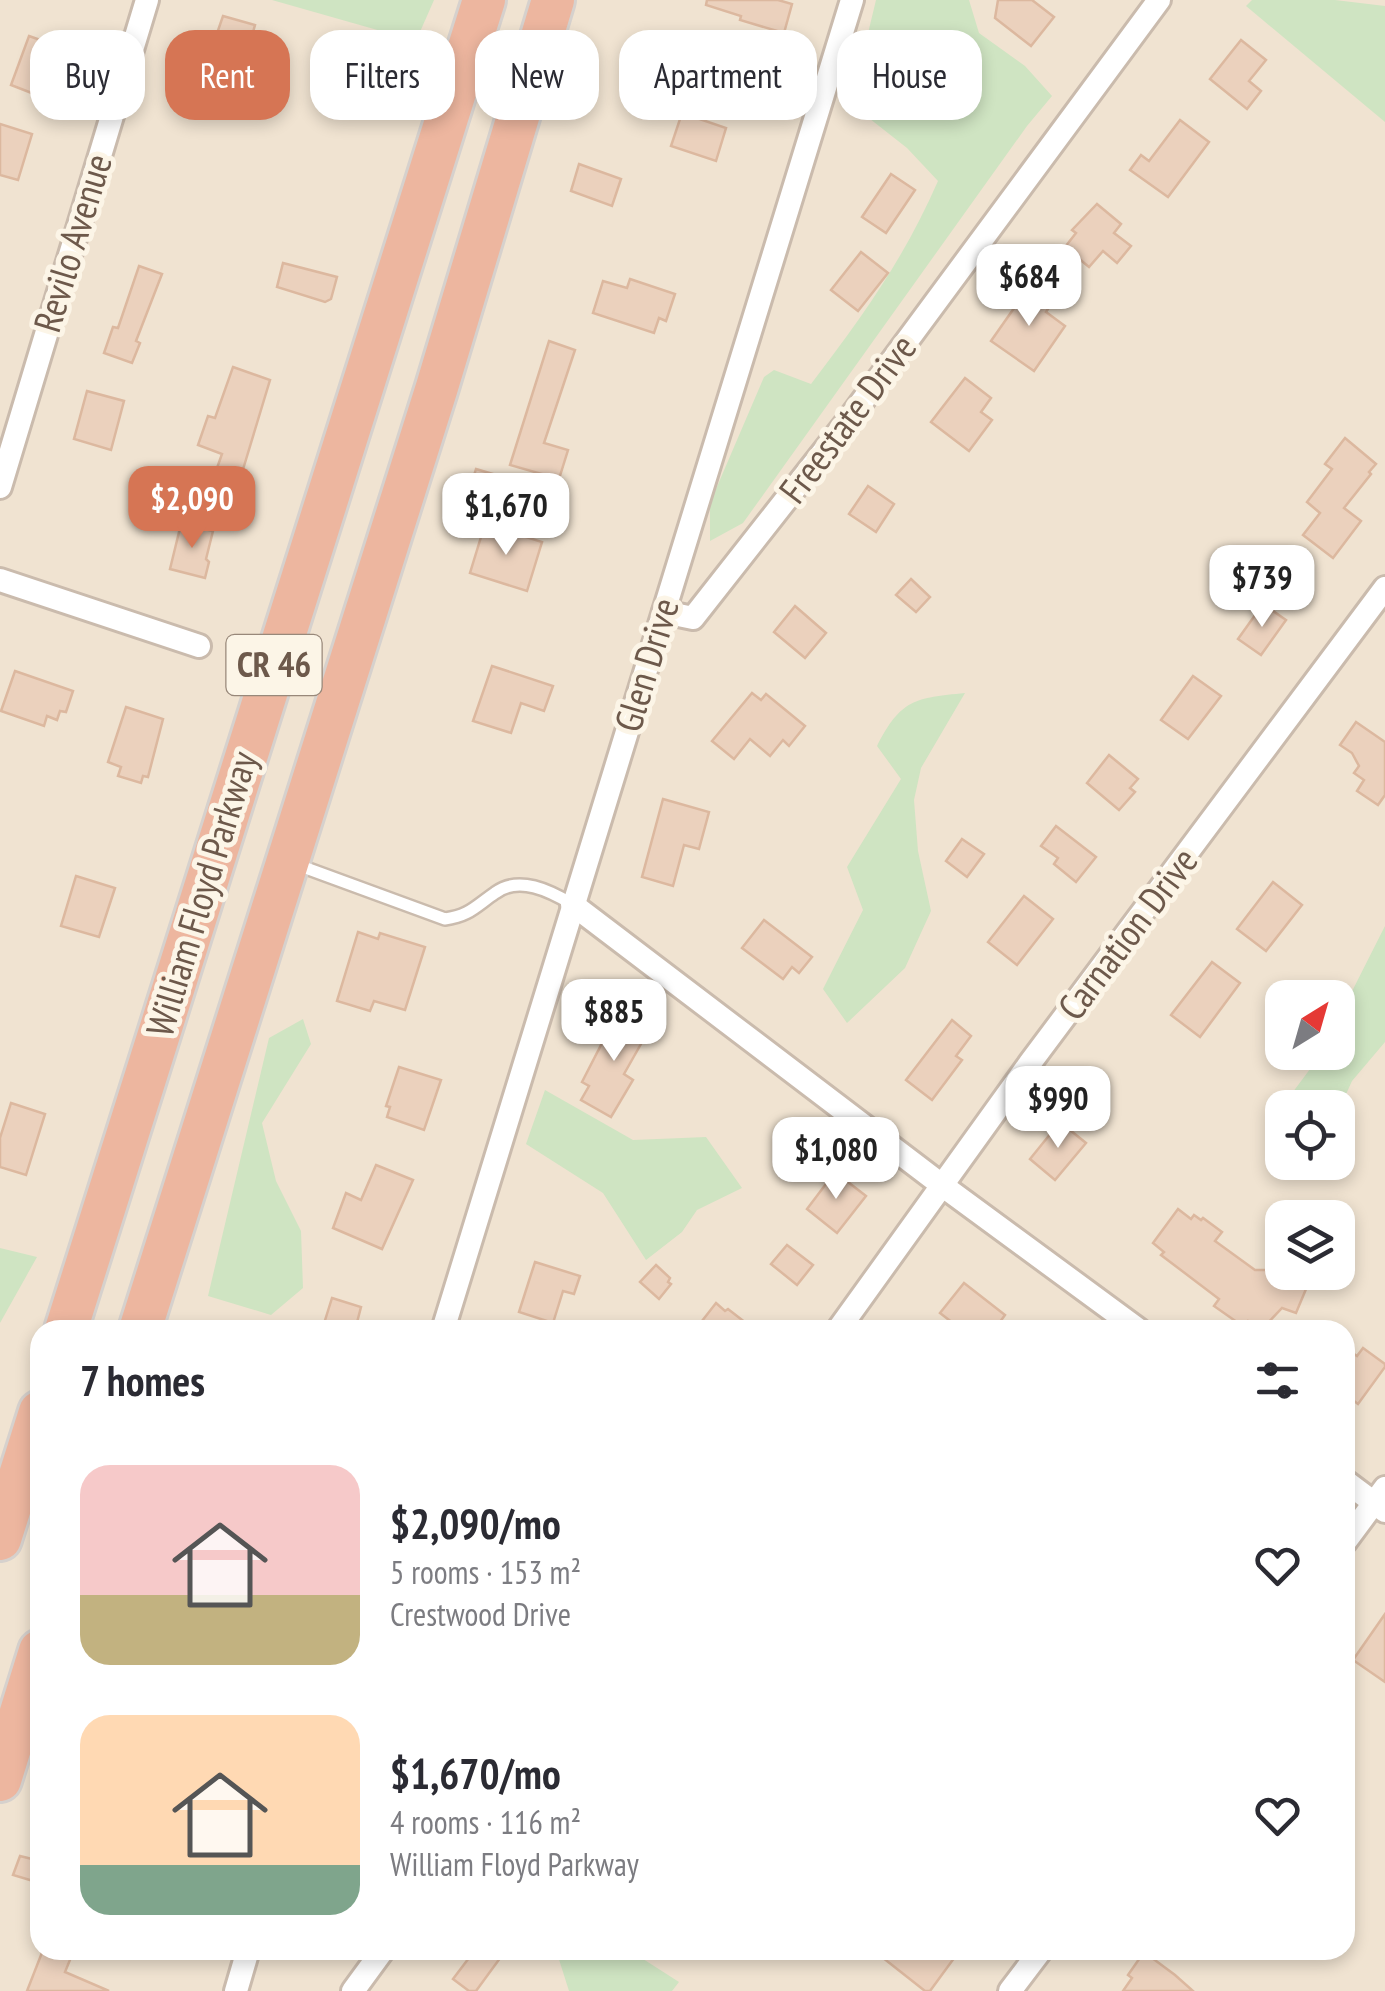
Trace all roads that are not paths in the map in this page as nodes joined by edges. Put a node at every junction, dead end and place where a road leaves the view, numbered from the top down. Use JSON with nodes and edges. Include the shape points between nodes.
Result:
{"nodes":[{"id":1,"x":147,"y":0,"type":"edge"},
{"id":2,"x":484,"y":0,"type":"edge"},
{"id":3,"x":552,"y":0,"type":"edge"},
{"id":4,"x":852,"y":0,"type":"edge"},
{"id":5,"x":1159,"y":0,"type":"edge"},
{"id":6,"x":0,"y":487,"type":"edge"},
{"id":7,"x":0,"y":580,"type":"edge"},
{"id":8,"x":1385,"y":588,"type":"edge"},
{"id":9,"x":664,"y":612,"type":"junction"},
{"id":10,"x":198,"y":646,"type":"dead end"},
{"id":11,"x":286,"y":861,"type":"junction"},
{"id":12,"x":572,"y":904,"type":"junction"},
{"id":13,"x":943,"y":1186,"type":"junction"},
{"id":14,"x":69,"y":1320,"type":"edge"},
{"id":15,"x":143,"y":1320,"type":"edge"},
{"id":16,"x":446,"y":1320,"type":"edge"},
{"id":17,"x":845,"y":1320,"type":"edge"},
{"id":18,"x":1125,"y":1320,"type":"edge"},
{"id":19,"x":30,"y":1444,"type":"edge"},
{"id":20,"x":1355,"y":1486,"type":"edge"},
{"id":21,"x":1381,"y":1500,"type":"edge"},
{"id":22,"x":1355,"y":1530,"type":"edge"},
{"id":23,"x":0,"y":1540,"type":"edge"},
{"id":24,"x":30,"y":1683,"type":"edge"},
{"id":25,"x":0,"y":1780,"type":"edge"},
{"id":26,"x":245,"y":1960,"type":"edge"},
{"id":27,"x":375,"y":1960,"type":"edge"},
{"id":28,"x":1033,"y":1960,"type":"edge"},
{"id":29,"x":236,"y":1991,"type":"edge"},
{"id":30,"x":353,"y":1991,"type":"edge"},
{"id":31,"x":1010,"y":1991,"type":"edge"}],
"edges":[{"from":1,"to":6,"type":"street","name":"Revilo Avenue"},
{"from":2,"to":14,"type":"highway","name":"William Floyd Parkway","number":"CR 46"},
{"from":3,"to":11,"type":"highway","name":"William Floyd Parkway","number":"CR 46"},
{"from":4,"to":9,"type":"street","name":"Glen Drive"},
{"from":5,"to":9,"type":"street","name":"Freestate Drive","via":[[729,575],[693,618]]},
{"from":7,"to":10,"type":"street"},
{"from":8,"to":13,"type":"street","name":"Carnation Drive"},
{"from":9,"to":12,"type":"street","name":"Glen Drive"},
{"from":11,"to":12,"type":"lane","via":[[445,919],[464,917],[498,889],[521,886],[546,889]]},
{"from":11,"to":15,"type":"highway","name":"William Floyd Parkway","number":"CR 46"},
{"from":12,"to":13,"type":"street"},
{"from":12,"to":16,"type":"street","name":"Glen Drive"},
{"from":13,"to":17,"type":"street","name":"Carnation Drive"},
{"from":13,"to":18,"type":"street"},
{"from":19,"to":23,"type":"highway"},
{"from":20,"to":21,"type":"street"},
{"from":21,"to":22,"type":"street"},
{"from":24,"to":25,"type":"highway"},
{"from":26,"to":29,"type":"street"},
{"from":27,"to":30,"type":"street"},
{"from":28,"to":31,"type":"street"}]}
